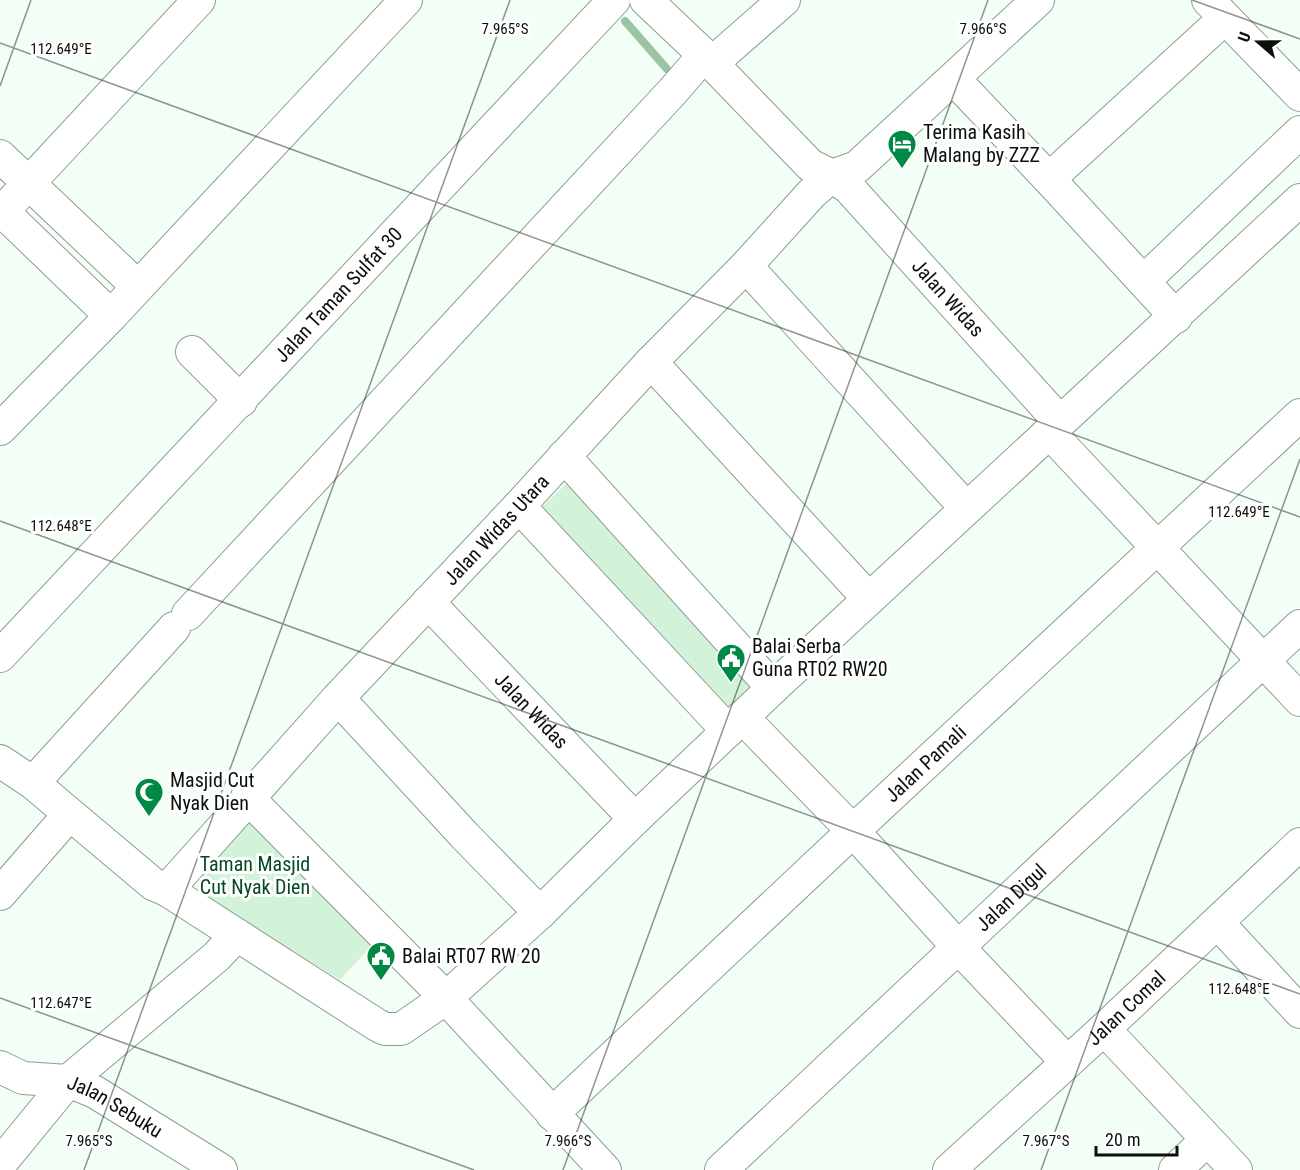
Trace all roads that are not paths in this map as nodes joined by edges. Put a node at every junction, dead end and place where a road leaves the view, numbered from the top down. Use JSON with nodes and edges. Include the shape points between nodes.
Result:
{"nodes":[{"id":1,"x":199,"y":0,"type":"edge"},
{"id":2,"x":406,"y":0,"type":"edge"},
{"id":3,"x":614,"y":0,"type":"edge"},
{"id":4,"x":646,"y":0,"type":"edge"},
{"id":5,"x":783,"y":0,"type":"edge"},
{"id":6,"x":1038,"y":0,"type":"edge"},
{"id":7,"x":1217,"y":9,"type":"edge"},
{"id":8,"x":708,"y":60,"type":"junction"},
{"id":9,"x":954,"y":79,"type":"junction"},
{"id":10,"x":1300,"y":95,"type":"edge"},
{"id":11,"x":1300,"y":132,"type":"edge"},
{"id":12,"x":0,"y":156,"type":"edge"},
{"id":13,"x":832,"y":176,"type":"junction"},
{"id":14,"x":1049,"y":179,"type":"junction"},
{"id":15,"x":28,"y":184,"type":"junction"},
{"id":16,"x":1300,"y":200,"type":"edge"},
{"id":17,"x":1,"y":212,"type":"edge"},
{"id":18,"x":746,"y":266,"type":"junction"},
{"id":19,"x":1144,"y":281,"type":"junction"},
{"id":20,"x":137,"y":286,"type":"junction"},
{"id":21,"x":111,"y":316,"type":"junction"},
{"id":22,"x":1176,"y":317,"type":"junction"},
{"id":23,"x":192,"y":352,"type":"dead end"},
{"id":24,"x":651,"y":362,"type":"junction"},
{"id":25,"x":240,"y":400,"type":"junction"},
{"id":26,"x":1300,"y":415,"type":"edge"},
{"id":27,"x":1055,"y":427,"type":"junction"},
{"id":28,"x":0,"y":429,"type":"edge"},
{"id":29,"x":564,"y":456,"type":"junction"},
{"id":30,"x":519,"y":506,"type":"junction"},
{"id":31,"x":966,"y":508,"type":"junction"},
{"id":32,"x":1157,"y":547,"type":"junction"},
{"id":33,"x":869,"y":599,"type":"junction"},
{"id":34,"x":428,"y":602,"type":"junction"},
{"id":35,"x":1300,"y":626,"type":"edge"},
{"id":36,"x":0,"y":656,"type":"edge"},
{"id":37,"x":1264,"y":660,"type":"junction"},
{"id":38,"x":773,"y":688,"type":"junction"},
{"id":39,"x":338,"y":698,"type":"junction"},
{"id":40,"x":1300,"y":699,"type":"edge"},
{"id":41,"x":735,"y":724,"type":"junction"},
{"id":42,"x":0,"y":761,"type":"edge"},
{"id":43,"x":33,"y":783,"type":"junction"},
{"id":44,"x":247,"y":797,"type":"junction"},
{"id":45,"x":67,"y":817,"type":"dead end"},
{"id":46,"x":635,"y":819,"type":"junction"},
{"id":47,"x":853,"y":831,"type":"junction"},
{"id":48,"x":1300,"y":844,"type":"edge"},
{"id":49,"x":167,"y":890,"type":"junction"},
{"id":50,"x":0,"y":894,"type":"edge"},
{"id":51,"x":540,"y":913,"type":"junction"},
{"id":52,"x":1218,"y":923,"type":"junction"},
{"id":53,"x":237,"y":935,"type":"junction"},
{"id":54,"x":958,"y":947,"type":"junction"},
{"id":55,"x":446,"y":998,"type":"junction"},
{"id":56,"x":1300,"y":1012,"type":"edge"},
{"id":57,"x":1104,"y":1029,"type":"junction"},
{"id":58,"x":1067,"y":1062,"type":"junction"},
{"id":59,"x":0,"y":1068,"type":"edge"},
{"id":60,"x":68,"y":1080,"type":"junction"},
{"id":61,"x":552,"y":1114,"type":"junction"},
{"id":62,"x":1207,"y":1140,"type":"junction"},
{"id":63,"x":0,"y":1164,"type":"edge"},
{"id":64,"x":221,"y":1170,"type":"edge"},
{"id":65,"x":605,"y":1170,"type":"edge"},
{"id":66,"x":721,"y":1170,"type":"edge"},
{"id":67,"x":949,"y":1170,"type":"edge"},
{"id":68,"x":1174,"y":1170,"type":"edge"},
{"id":69,"x":1236,"y":1170,"type":"edge"}],
"edges":[{"from":1,"to":15,"type":"street"},
{"from":2,"to":20,"type":"street"},
{"from":3,"to":25,"type":"street","name":"Jalan Taman Sulfat 30"},
{"from":4,"to":8,"type":"street","name":"Jalan Widas"},
{"from":5,"to":8,"type":"street"},
{"from":6,"to":9,"type":"street","name":"Jalan Widas Utara"},
{"from":7,"to":10,"type":"street"},
{"from":7,"to":14,"type":"street"},
{"from":8,"to":13,"type":"street","name":"Jalan Widas","via":[[810,165]]},
{"from":8,"to":43,"type":"street","via":[[657,108]]},
{"from":9,"to":13,"type":"street","name":"Jalan Widas Utara","via":[[857,166]]},
{"from":9,"to":14,"type":"street"},
{"from":11,"to":19,"type":"street"},
{"from":12,"to":15,"type":"street"},
{"from":13,"to":18,"type":"street","name":"Jalan Widas Utara"},
{"from":13,"to":27,"type":"street","name":"Jalan Widas","via":[[849,188]]},
{"from":14,"to":19,"type":"street"},
{"from":15,"to":17,"type":"street"},
{"from":15,"to":20,"type":"street"},
{"from":16,"to":22,"type":"street"},
{"from":17,"to":21,"type":"street"},
{"from":18,"to":24,"type":"street","name":"Jalan Widas Utara"},
{"from":18,"to":31,"type":"street"},
{"from":19,"to":22,"type":"street"},
{"from":20,"to":21,"type":"street"},
{"from":21,"to":28,"type":"street"},
{"from":22,"to":27,"type":"street"},
{"from":23,"to":25,"type":"street"},
{"from":24,"to":29,"type":"street","name":"Jalan Widas Utara"},
{"from":24,"to":33,"type":"street"},
{"from":25,"to":36,"type":"street","name":"Jalan Taman Sulfat 30"},
{"from":26,"to":32,"type":"street","name":"Jalan Pamali"},
{"from":27,"to":31,"type":"street"},
{"from":27,"to":32,"type":"street","name":"Jalan Widas"},
{"from":29,"to":30,"type":"street","name":"Jalan Widas Utara"},
{"from":29,"to":38,"type":"street"},
{"from":30,"to":34,"type":"street","name":"Jalan Widas Utara"},
{"from":30,"to":41,"type":"street"},
{"from":31,"to":33,"type":"street"},
{"from":32,"to":37,"type":"street","name":"Jalan Widas"},
{"from":32,"to":47,"type":"street","name":"Jalan Pamali"},
{"from":33,"to":38,"type":"street"},
{"from":34,"to":39,"type":"street","name":"Jalan Widas Utara"},
{"from":34,"to":46,"type":"street","name":"Jalan Widas"},
{"from":35,"to":37,"type":"street","name":"Jalan Digul"},
{"from":37,"to":40,"type":"street","name":"Jalan Widas"},
{"from":37,"to":54,"type":"street","name":"Jalan Digul"},
{"from":38,"to":41,"type":"street"},
{"from":39,"to":44,"type":"street","name":"Jalan Widas Utara"},
{"from":39,"to":51,"type":"street"},
{"from":41,"to":46,"type":"street"},
{"from":41,"to":47,"type":"street"},
{"from":42,"to":43,"type":"street"},
{"from":43,"to":49,"type":"street","via":[[153,884]]},
{"from":44,"to":49,"type":"street","name":"Jalan Widas Utara"},
{"from":44,"to":55,"type":"street"},
{"from":45,"to":50,"type":"street"},
{"from":46,"to":51,"type":"street"},
{"from":47,"to":54,"type":"street"},
{"from":47,"to":61,"type":"street","name":"Jalan Pamali"},
{"from":48,"to":52,"type":"street","name":"Jalan Comal"},
{"from":49,"to":53,"type":"street"},
{"from":51,"to":55,"type":"street"},
{"from":52,"to":56,"type":"street"},
{"from":52,"to":57,"type":"street","name":"Jalan Comal"},
{"from":53,"to":55,"type":"street","via":[[386,1029],[401,1029]]},
{"from":53,"to":60,"type":"street","via":[[216,957]]},
{"from":54,"to":58,"type":"street"},
{"from":54,"to":66,"type":"street","name":"Jalan Digul"},
{"from":55,"to":61,"type":"street"},
{"from":57,"to":58,"type":"street","name":"Jalan Comal"},
{"from":57,"to":62,"type":"street"},
{"from":58,"to":67,"type":"street","name":"Jalan Comal"},
{"from":59,"to":60,"type":"street","name":"Jalan Sebuku","via":[[23,1078]]},
{"from":60,"to":63,"type":"street"},
{"from":60,"to":64,"type":"street","name":"Jalan Sebuku","via":[[95,1092]]},
{"from":61,"to":65,"type":"street"},
{"from":62,"to":68,"type":"street"},
{"from":62,"to":69,"type":"street"}]}
